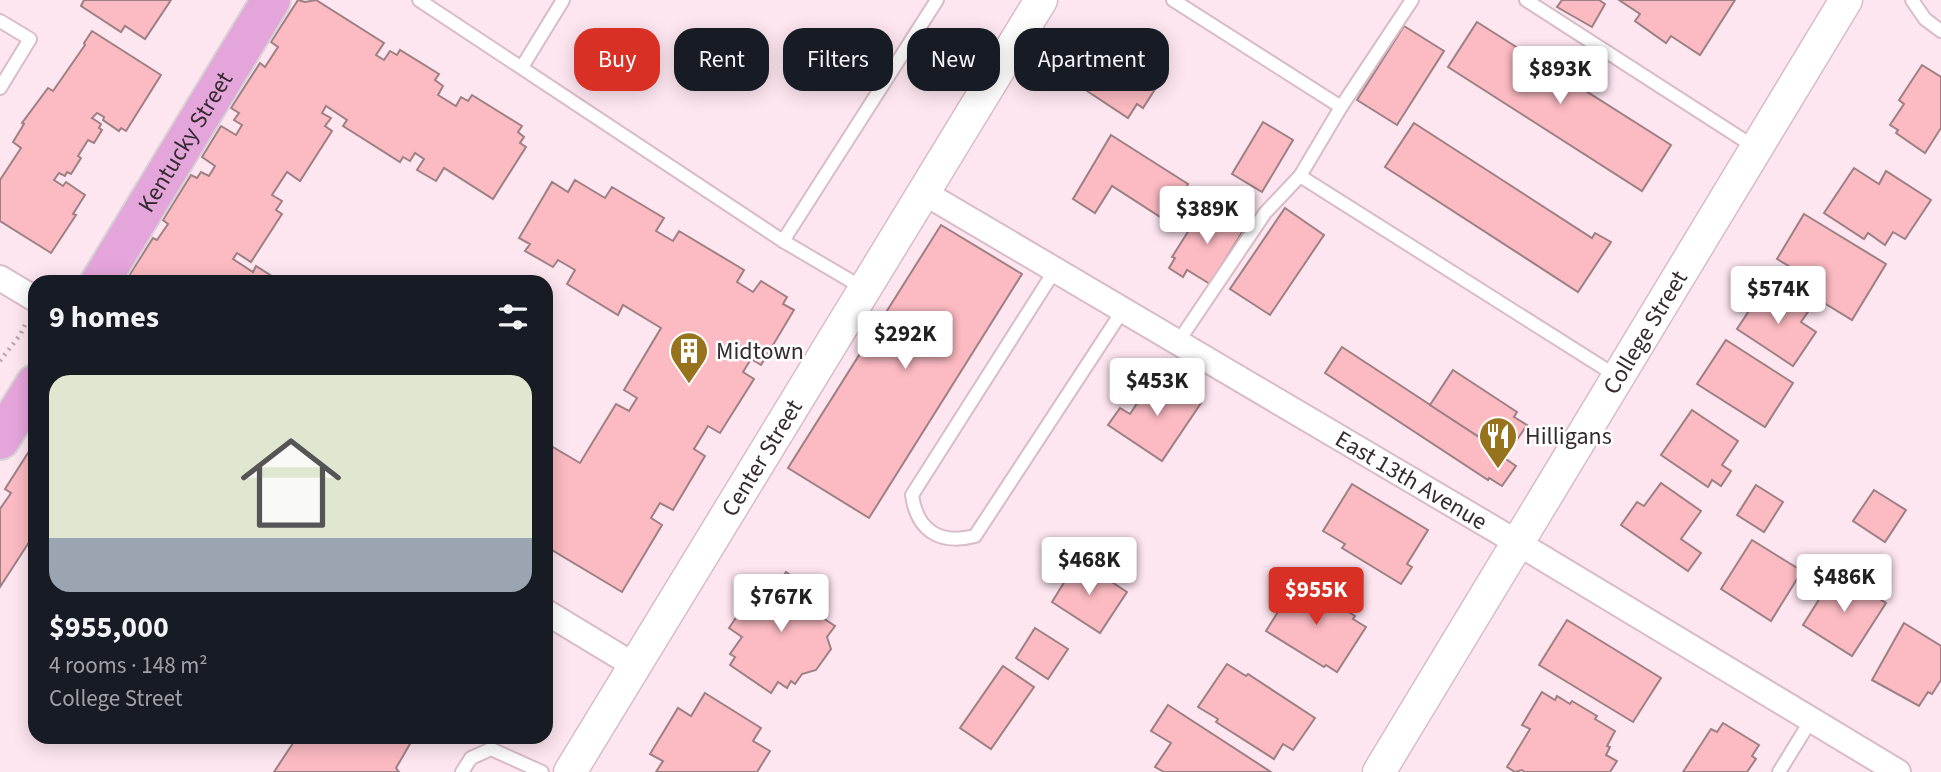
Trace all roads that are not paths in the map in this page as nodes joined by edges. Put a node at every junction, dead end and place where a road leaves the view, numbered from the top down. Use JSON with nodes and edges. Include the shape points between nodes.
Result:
{"nodes":[{"id":1,"x":271,"y":0,"type":"edge"},
{"id":2,"x":419,"y":0,"type":"edge"},
{"id":3,"x":563,"y":0,"type":"edge"},
{"id":4,"x":937,"y":0,"type":"edge"},
{"id":5,"x":1041,"y":0,"type":"edge"},
{"id":6,"x":1173,"y":0,"type":"edge"},
{"id":7,"x":1412,"y":0,"type":"edge"},
{"id":8,"x":1526,"y":0,"type":"edge"},
{"id":9,"x":1846,"y":0,"type":"edge"},
{"id":10,"x":1912,"y":0,"type":"edge"},
{"id":11,"x":0,"y":21,"type":"edge"},
{"id":12,"x":1941,"y":31,"type":"edge"},
{"id":13,"x":522,"y":67,"type":"junction"},
{"id":14,"x":2,"y":81,"type":"edge"},
{"id":15,"x":1340,"y":107,"type":"junction"},
{"id":16,"x":1756,"y":148,"type":"junction"},
{"id":17,"x":1300,"y":176,"type":"junction"},
{"id":18,"x":923,"y":192,"type":"junction"},
{"id":19,"x":783,"y":241,"type":"junction"},
{"id":20,"x":1055,"y":270,"type":"junction"},
{"id":21,"x":104,"y":275,"type":"edge"},
{"id":22,"x":0,"y":278,"type":"edge"},
{"id":23,"x":864,"y":288,"type":"junction"},
{"id":24,"x":28,"y":295,"type":"edge"},
{"id":25,"x":1123,"y":310,"type":"junction"},
{"id":26,"x":1178,"y":342,"type":"junction"},
{"id":27,"x":1618,"y":377,"type":"junction"},
{"id":28,"x":28,"y":395,"type":"edge"},
{"id":29,"x":0,"y":440,"type":"edge"},
{"id":30,"x":1518,"y":543,"type":"junction"},
{"id":31,"x":553,"y":616,"type":"edge"},
{"id":32,"x":635,"y":666,"type":"junction"},
{"id":33,"x":1811,"y":720,"type":"junction"},
{"id":34,"x":462,"y":772,"type":"edge"},
{"id":35,"x":542,"y":772,"type":"edge"},
{"id":36,"x":570,"y":772,"type":"edge"},
{"id":37,"x":1379,"y":772,"type":"edge"},
{"id":38,"x":1779,"y":772,"type":"edge"},
{"id":39,"x":1898,"y":772,"type":"edge"}],
"edges":[{"from":1,"to":21,"type":"main road","name":"Kentucky Street"},
{"from":2,"to":13,"type":"lane"},
{"from":3,"to":13,"type":"lane"},
{"from":4,"to":19,"type":"lane"},
{"from":5,"to":18,"type":"street","name":"Center Street"},
{"from":6,"to":15,"type":"lane"},
{"from":7,"to":15,"type":"lane"},
{"from":8,"to":16,"type":"lane"},
{"from":9,"to":16,"type":"street","name":"College Street"},
{"from":10,"to":12,"type":"lane","via":[[1924,19]]},
{"from":11,"to":14,"type":"lane","via":[[30,39]]},
{"from":13,"to":19,"type":"lane"},
{"from":15,"to":17,"type":"lane"},
{"from":16,"to":27,"type":"street","name":"College Street"},
{"from":17,"to":26,"type":"lane","via":[[1265,213]]},
{"from":17,"to":27,"type":"lane"},
{"from":18,"to":20,"type":"street","name":"East 13th Avenue"},
{"from":18,"to":23,"type":"street","name":"Center Street"},
{"from":19,"to":23,"type":"lane"},
{"from":20,"to":25,"type":"street","name":"East 13th Avenue"},
{"from":20,"to":25,"type":"lane","via":[[912,495],[915,513],[932,532],[956,541],[975,536]]},
{"from":22,"to":24,"type":"street"},
{"from":23,"to":32,"type":"street","name":"Center Street"},
{"from":25,"to":26,"type":"street","name":"East 13th Avenue"},
{"from":26,"to":30,"type":"street","name":"East 13th Avenue"},
{"from":27,"to":30,"type":"street","name":"College Street"},
{"from":28,"to":29,"type":"main road"},
{"from":30,"to":33,"type":"street","name":"East 13th Avenue"},
{"from":30,"to":37,"type":"street","name":"College Street"},
{"from":31,"to":32,"type":"street"},
{"from":32,"to":36,"type":"street","name":"Center Street"},
{"from":33,"to":38,"type":"lane"},
{"from":33,"to":39,"type":"street","name":"East 13th Avenue"},
{"from":34,"to":35,"type":"lane","via":[[471,758],[491,749]]}]}
